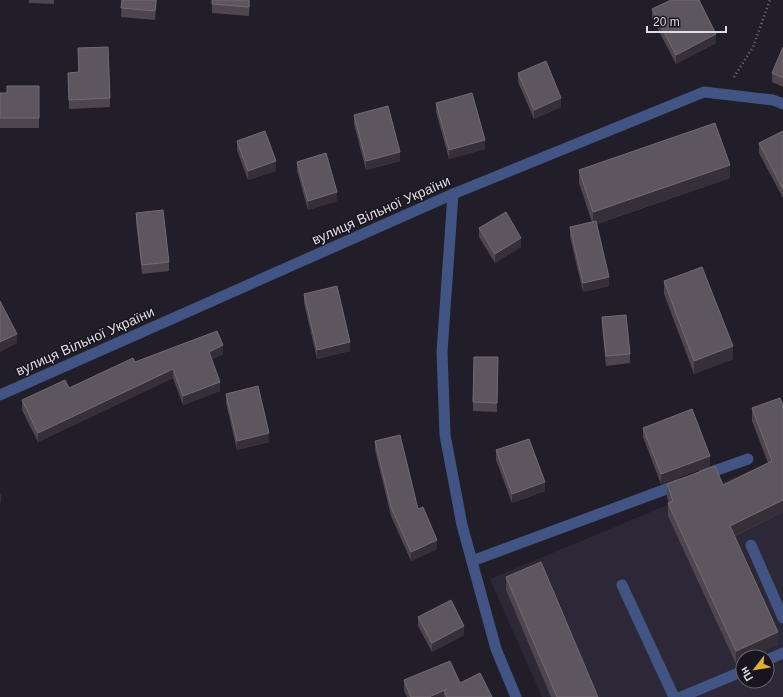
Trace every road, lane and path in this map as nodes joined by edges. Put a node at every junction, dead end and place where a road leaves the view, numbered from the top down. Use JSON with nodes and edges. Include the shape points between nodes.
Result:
{"nodes":[{"id":1,"x":770,"y":0,"type":"edge"},
{"id":2,"x":723,"y":94,"type":"junction"},
{"id":3,"x":783,"y":104,"type":"edge"},
{"id":4,"x":454,"y":194,"type":"junction"},
{"id":5,"x":0,"y":395,"type":"edge"},
{"id":6,"x":748,"y":459,"type":"dead end"},
{"id":7,"x":751,"y":545,"type":"dead end"},
{"id":8,"x":472,"y":561,"type":"junction"},
{"id":9,"x":622,"y":585,"type":"dead end"},
{"id":10,"x":783,"y":618,"type":"edge"},
{"id":11,"x":735,"y":673,"type":"edge"},
{"id":12,"x":516,"y":697,"type":"edge"},
{"id":13,"x":674,"y":697,"type":"edge"},
{"id":14,"x":681,"y":697,"type":"edge"}],
"edges":[{"from":1,"to":2,"type":"path","via":[[753,47]]},
{"from":2,"to":3,"type":"street","name":"вулиця Вільної України","via":[[773,100]]},
{"from":2,"to":4,"type":"street","name":"вулиця Вільної України","via":[[704,92]]},
{"from":4,"to":5,"type":"street","name":"вулиця Вільної України"},
{"from":4,"to":8,"type":"street","via":[[442,352],[445,435],[462,525]]},
{"from":6,"to":8,"type":"street"},
{"from":7,"to":10,"type":"street"},
{"from":8,"to":12,"type":"street","via":[[496,649]]},
{"from":9,"to":13,"type":"street"},
{"from":11,"to":14,"type":"street"}]}
